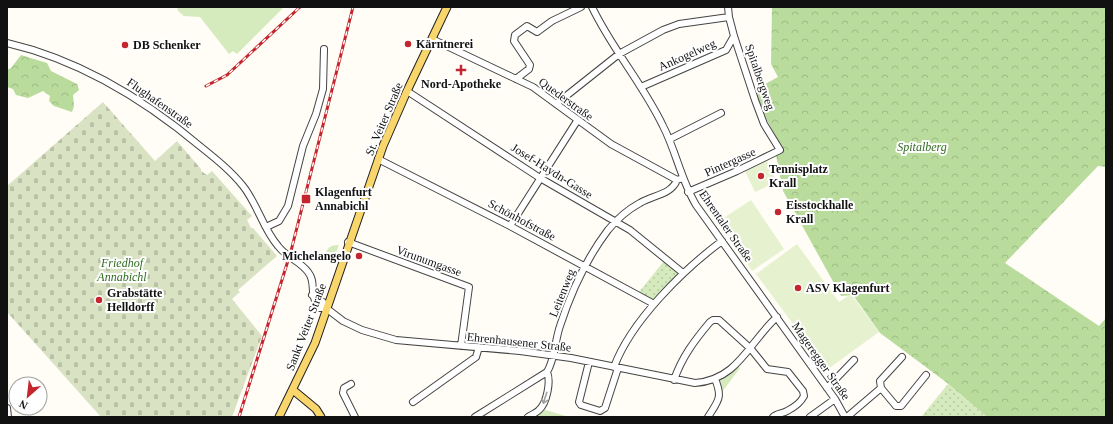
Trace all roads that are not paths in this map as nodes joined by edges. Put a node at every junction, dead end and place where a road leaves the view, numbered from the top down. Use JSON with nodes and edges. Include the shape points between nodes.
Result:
{"nodes":[{"id":1,"x":447,"y":7,"type":"edge"},
{"id":2,"x":581,"y":7,"type":"edge"},
{"id":3,"x":592,"y":7,"type":"edge"},
{"id":4,"x":728,"y":7,"type":"edge"},
{"id":5,"x":729,"y":17,"type":"junction"},
{"id":6,"x":734,"y":36,"type":"junction"},
{"id":7,"x":432,"y":39,"type":"junction"},
{"id":8,"x":7,"y":43,"type":"edge"},
{"id":9,"x":324,"y":49,"type":"dead end"},
{"id":10,"x":619,"y":54,"type":"junction"},
{"id":11,"x":516,"y":79,"type":"junction"},
{"id":12,"x":641,"y":87,"type":"junction"},
{"id":13,"x":407,"y":91,"type":"junction"},
{"id":14,"x":556,"y":104,"type":"junction"},
{"id":15,"x":721,"y":113,"type":"dead end"},
{"id":16,"x":577,"y":121,"type":"junction"},
{"id":17,"x":670,"y":139,"type":"junction"},
{"id":18,"x":780,"y":150,"type":"joint"},
{"id":19,"x":378,"y":160,"type":"junction"},
{"id":20,"x":540,"y":178,"type":"junction"},
{"id":21,"x":680,"y":179,"type":"junction"},
{"id":22,"x":688,"y":192,"type":"junction"},
{"id":23,"x":615,"y":222,"type":"junction"},
{"id":24,"x":510,"y":226,"type":"junction"},
{"id":25,"x":266,"y":227,"type":"junction"},
{"id":26,"x":722,"y":241,"type":"junction"},
{"id":27,"x":348,"y":242,"type":"junction"},
{"id":28,"x":585,"y":266,"type":"junction"},
{"id":29,"x":683,"y":273,"type":"junction"},
{"id":30,"x":654,"y":304,"type":"junction"},
{"id":31,"x":326,"y":308,"type":"junction"},
{"id":32,"x":777,"y":318,"type":"junction"},
{"id":33,"x":461,"y":346,"type":"junction"},
{"id":34,"x":479,"y":347,"type":"junction"},
{"id":35,"x":751,"y":349,"type":"junction"},
{"id":36,"x":553,"y":356,"type":"junction"},
{"id":37,"x":902,"y":356,"type":"dead end"},
{"id":38,"x":854,"y":360,"type":"dead end"},
{"id":39,"x":589,"y":362,"type":"junction"},
{"id":40,"x":616,"y":367,"type":"junction"},
{"id":41,"x":547,"y":372,"type":"junction"},
{"id":42,"x":926,"y":375,"type":"dead end"},
{"id":43,"x":715,"y":379,"type":"junction"},
{"id":44,"x":674,"y":380,"type":"junction"},
{"id":45,"x":351,"y":384,"type":"dead end"},
{"id":46,"x":827,"y":388,"type":"junction"},
{"id":47,"x":880,"y":388,"type":"junction"},
{"id":48,"x":293,"y":390,"type":"junction"},
{"id":49,"x":835,"y":399,"type":"junction"},
{"id":50,"x":413,"y":402,"type":"dead end"},
{"id":51,"x":7,"y":408,"type":"edge"},
{"id":52,"x":8,"y":417,"type":"edge"},
{"id":53,"x":279,"y":417,"type":"edge"},
{"id":54,"x":321,"y":417,"type":"edge"},
{"id":55,"x":355,"y":417,"type":"edge"},
{"id":56,"x":476,"y":417,"type":"edge"},
{"id":57,"x":528,"y":417,"type":"edge"},
{"id":58,"x":708,"y":417,"type":"edge"},
{"id":59,"x":772,"y":417,"type":"edge"},
{"id":60,"x":810,"y":417,"type":"edge"},
{"id":61,"x":846,"y":417,"type":"edge"}],
"edges":[{"from":1,"to":7,"type":"main road","name":"St. Veiter Straße"},
{"from":2,"to":11,"type":"street","via":[[552,21],[537,32],[526,26],[515,35],[514,41],[530,65],[529,69]]},
{"from":3,"to":10,"type":"street","name":"Ehrentaler Straße"},
{"from":4,"to":5,"type":"street","name":"Spitalbergweg"},
{"from":5,"to":6,"type":"street","name":"Spitalbergweg"},
{"from":5,"to":10,"type":"street","via":[[679,24]]},
{"from":6,"to":12,"type":"street","name":"Ankogelweg","via":[[726,50]]},
{"from":6,"to":18,"type":"street","name":"Spitalbergweg","via":[[764,124]]},
{"from":7,"to":11,"type":"street","name":"Quederstraße"},
{"from":7,"to":13,"type":"main road","name":"St. Veiter Straße"},
{"from":8,"to":25,"type":"street","name":"Flughafenstraße","via":[[46,54],[105,80],[156,111],[238,179],[252,198]]},
{"from":9,"to":25,"type":"street","via":[[323,89],[303,146],[288,206],[279,221]]},
{"from":10,"to":12,"type":"street","name":"Ehrentaler Straße"},
{"from":10,"to":14,"type":"street"},
{"from":11,"to":14,"type":"street","name":"Quederstraße","via":[[533,87]]},
{"from":12,"to":17,"type":"street","name":"Ehrentaler Straße"},
{"from":13,"to":19,"type":"main road","name":"St. Veiter Straße"},
{"from":13,"to":20,"type":"street","name":"Josef-Haydn-Gasse"},
{"from":14,"to":16,"type":"street","name":"Quederstraße"},
{"from":15,"to":17,"type":"street"},
{"from":16,"to":20,"type":"street"},
{"from":16,"to":21,"type":"street","name":"Quederstraße","via":[[611,144]]},
{"from":17,"to":21,"type":"street","name":"Ehrentaler Straße"},
{"from":18,"to":22,"type":"street","name":"Pintergasse"},
{"from":19,"to":24,"type":"street","name":"Schönhofstraße"},
{"from":19,"to":27,"type":"main road","name":"St. Veiter Straße"},
{"from":20,"to":23,"type":"street","name":"Josef-Haydn-Gasse"},
{"from":20,"to":24,"type":"street"},
{"from":21,"to":22,"type":"street","name":"Ehrentaler Straße"},
{"from":21,"to":23,"type":"street","name":"Leitenweg","via":[[669,191],[640,203]]},
{"from":22,"to":26,"type":"street","name":"Ehrentaler Straße"},
{"from":23,"to":28,"type":"street","name":"Leitenweg"},
{"from":23,"to":29,"type":"street","name":"Josef-Haydn-Gasse"},
{"from":24,"to":28,"type":"street","name":"Schönhofstraße"},
{"from":25,"to":31,"type":"street","name":"Flughafenstraße","via":[[278,247],[308,271],[312,280],[312,295],[323,302]]},
{"from":26,"to":29,"type":"street"},
{"from":26,"to":32,"type":"street","name":"Ehrentaler Straße"},
{"from":27,"to":31,"type":"main road","name":"Sankt Veiter Straße"},
{"from":27,"to":33,"type":"street","name":"Virunumgasse","via":[[469,288]]},
{"from":28,"to":30,"type":"street","name":"Schönhofstraße"},
{"from":28,"to":36,"type":"street","name":"Leitenweg","via":[[563,316]]},
{"from":29,"to":30,"type":"street"},
{"from":30,"to":40,"type":"street","via":[[631,336]]},
{"from":31,"to":33,"type":"street","name":"Ehrenhausener Straße","via":[[357,328],[387,338],[405,342]]},
{"from":31,"to":48,"type":"main road","name":"Sankt Veiter Straße","via":[[315,343]]},
{"from":32,"to":35,"type":"street","via":[[767,326]]},
{"from":32,"to":46,"type":"street","name":"Mageregger Straße"},
{"from":33,"to":34,"type":"street","name":"Ehrenhausener Straße"},
{"from":34,"to":36,"type":"street","name":"Ehrenhausener Straße"},
{"from":34,"to":50,"type":"street","via":[[476,357]]},
{"from":35,"to":43,"type":"street"},
{"from":35,"to":44,"type":"street","via":[[722,322],[713,320],[685,354]]},
{"from":35,"to":59,"type":"street","via":[[767,369],[786,370],[804,394],[801,401]]},
{"from":36,"to":39,"type":"street","name":"Ehrenhausener Straße"},
{"from":36,"to":41,"type":"street","name":"Leitenweg"},
{"from":37,"to":47,"type":"street","via":[[880,381]]},
{"from":38,"to":46,"type":"street"},
{"from":39,"to":40,"type":"street","name":"Ehrenhausener Straße"},
{"from":39,"to":40,"type":"street","via":[[579,402],[600,411],[605,408]]},
{"from":40,"to":44,"type":"street","name":"Ehrenhausener Straße"},
{"from":41,"to":56,"type":"street"},
{"from":41,"to":57,"type":"street","name":"Leitenweg","one_way":true,"via":[[549,379],[544,401],[540,410]]},
{"from":42,"to":47,"type":"street","via":[[901,406],[896,406]]},
{"from":43,"to":44,"type":"street","name":"Ehrenhausener Straße","via":[[695,383]]},
{"from":43,"to":58,"type":"street","via":[[720,390],[720,398]]},
{"from":45,"to":55,"type":"street","via":[[344,388],[343,393]]},
{"from":46,"to":49,"type":"street","name":"Mageregger Straße"},
{"from":47,"to":61,"type":"street"},
{"from":48,"to":53,"type":"main road","name":"Sankt Veiter Straße"},
{"from":48,"to":54,"type":"main road","via":[[316,409]]},
{"from":49,"to":60,"type":"street"},
{"from":49,"to":61,"type":"street","name":"Mageregger Straße"},
{"from":51,"to":52,"type":"street"}]}
